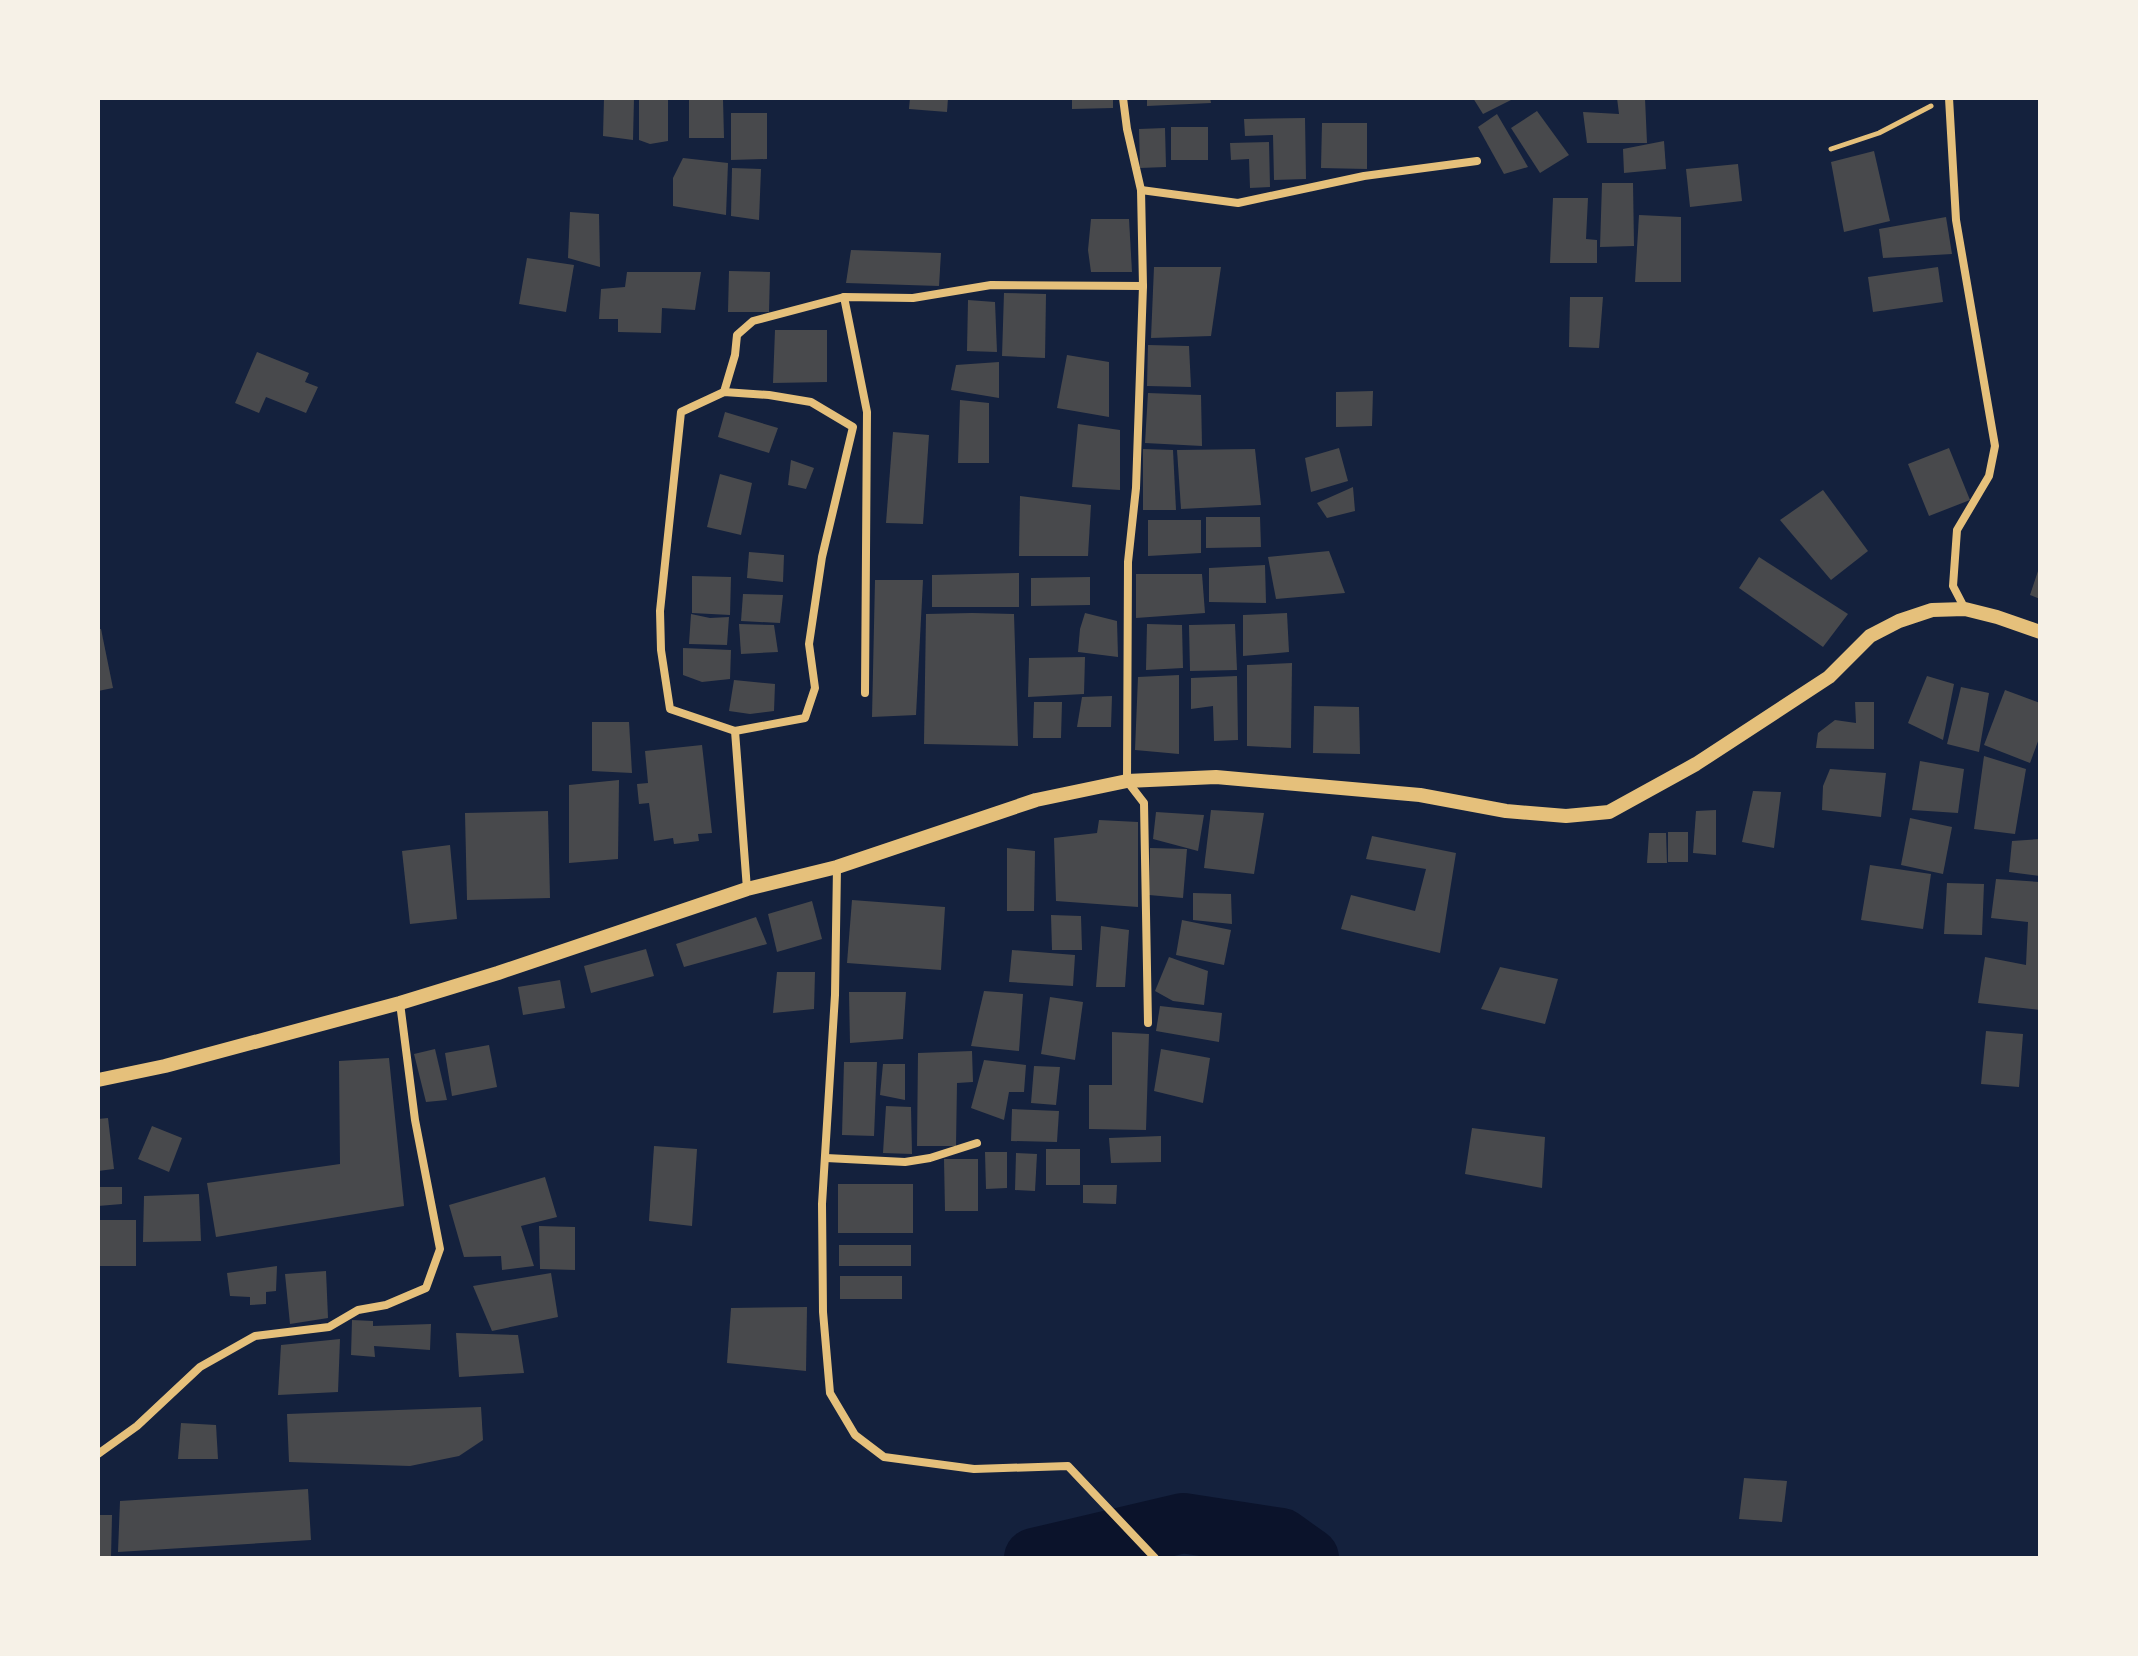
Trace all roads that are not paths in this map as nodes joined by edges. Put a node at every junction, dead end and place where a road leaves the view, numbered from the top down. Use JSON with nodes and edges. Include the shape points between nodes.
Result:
{"nodes":[{"id":1,"x":1123,"y":98,"type":"edge"},
{"id":2,"x":1949,"y":98,"type":"edge"},
{"id":3,"x":1477,"y":161,"type":"dead end"},
{"id":4,"x":1141,"y":190,"type":"junction"},
{"id":5,"x":1143,"y":286,"type":"junction"},
{"id":6,"x":844,"y":297,"type":"junction"},
{"id":7,"x":724,"y":392,"type":"junction"},
{"id":8,"x":1965,"y":609,"type":"junction"},
{"id":9,"x":2040,"y":632,"type":"edge"},
{"id":10,"x":865,"y":693,"type":"dead end"},
{"id":11,"x":735,"y":731,"type":"junction"},
{"id":12,"x":1127,"y":781,"type":"junction"},
{"id":13,"x":837,"y":867,"type":"junction"},
{"id":14,"x":747,"y":889,"type":"junction"},
{"id":15,"x":400,"y":1003,"type":"junction"},
{"id":16,"x":1148,"y":1023,"type":"dead end"},
{"id":17,"x":98,"y":1080,"type":"edge"},
{"id":18,"x":977,"y":1143,"type":"dead end"},
{"id":19,"x":826,"y":1158,"type":"junction"},
{"id":20,"x":98,"y":1454,"type":"edge"},
{"id":21,"x":1155,"y":1558,"type":"edge"}],
"edges":[{"from":1,"to":4,"type":"street"},
{"from":2,"to":8,"type":"street","via":[[1956,220],[1995,446],[1989,476],[1957,530],[1953,586]]},
{"from":3,"to":4,"type":"street","via":[[1364,176],[1238,203]]},
{"from":4,"to":5,"type":"street"},
{"from":5,"to":6,"type":"street","via":[[991,285],[913,298]]},
{"from":5,"to":12,"type":"street","via":[[1128,562]]},
{"from":6,"to":7,"type":"street","via":[[753,321],[737,335]]},
{"from":6,"to":10,"type":"street","via":[[867,412]]},
{"from":7,"to":11,"type":"street","via":[[681,412],[660,611],[661,650],[670,709]]},
{"from":7,"to":11,"type":"street","via":[[811,402],[853,427],[822,557],[809,644],[815,688],[805,718]]},
{"from":8,"to":9,"type":"street"},
{"from":8,"to":12,"type":"street","via":[[1932,610],[1870,636],[1829,677],[1696,764],[1609,812],[1521,812],[1420,795],[1216,777]]},
{"from":11,"to":14,"type":"street"},
{"from":12,"to":13,"type":"street","via":[[1036,800]]},
{"from":12,"to":16,"type":"street","via":[[1144,803]]},
{"from":13,"to":14,"type":"street"},
{"from":13,"to":19,"type":"street"},
{"from":14,"to":15,"type":"street"},
{"from":15,"to":17,"type":"street"},
{"from":15,"to":20,"type":"street","via":[[440,1249],[426,1288],[358,1310],[329,1327],[255,1336],[200,1367],[137,1426]]},
{"from":18,"to":19,"type":"street","via":[[905,1162]]},
{"from":19,"to":21,"type":"street","via":[[823,1312],[830,1393],[855,1435],[884,1457],[974,1469],[1068,1466]]}]}
